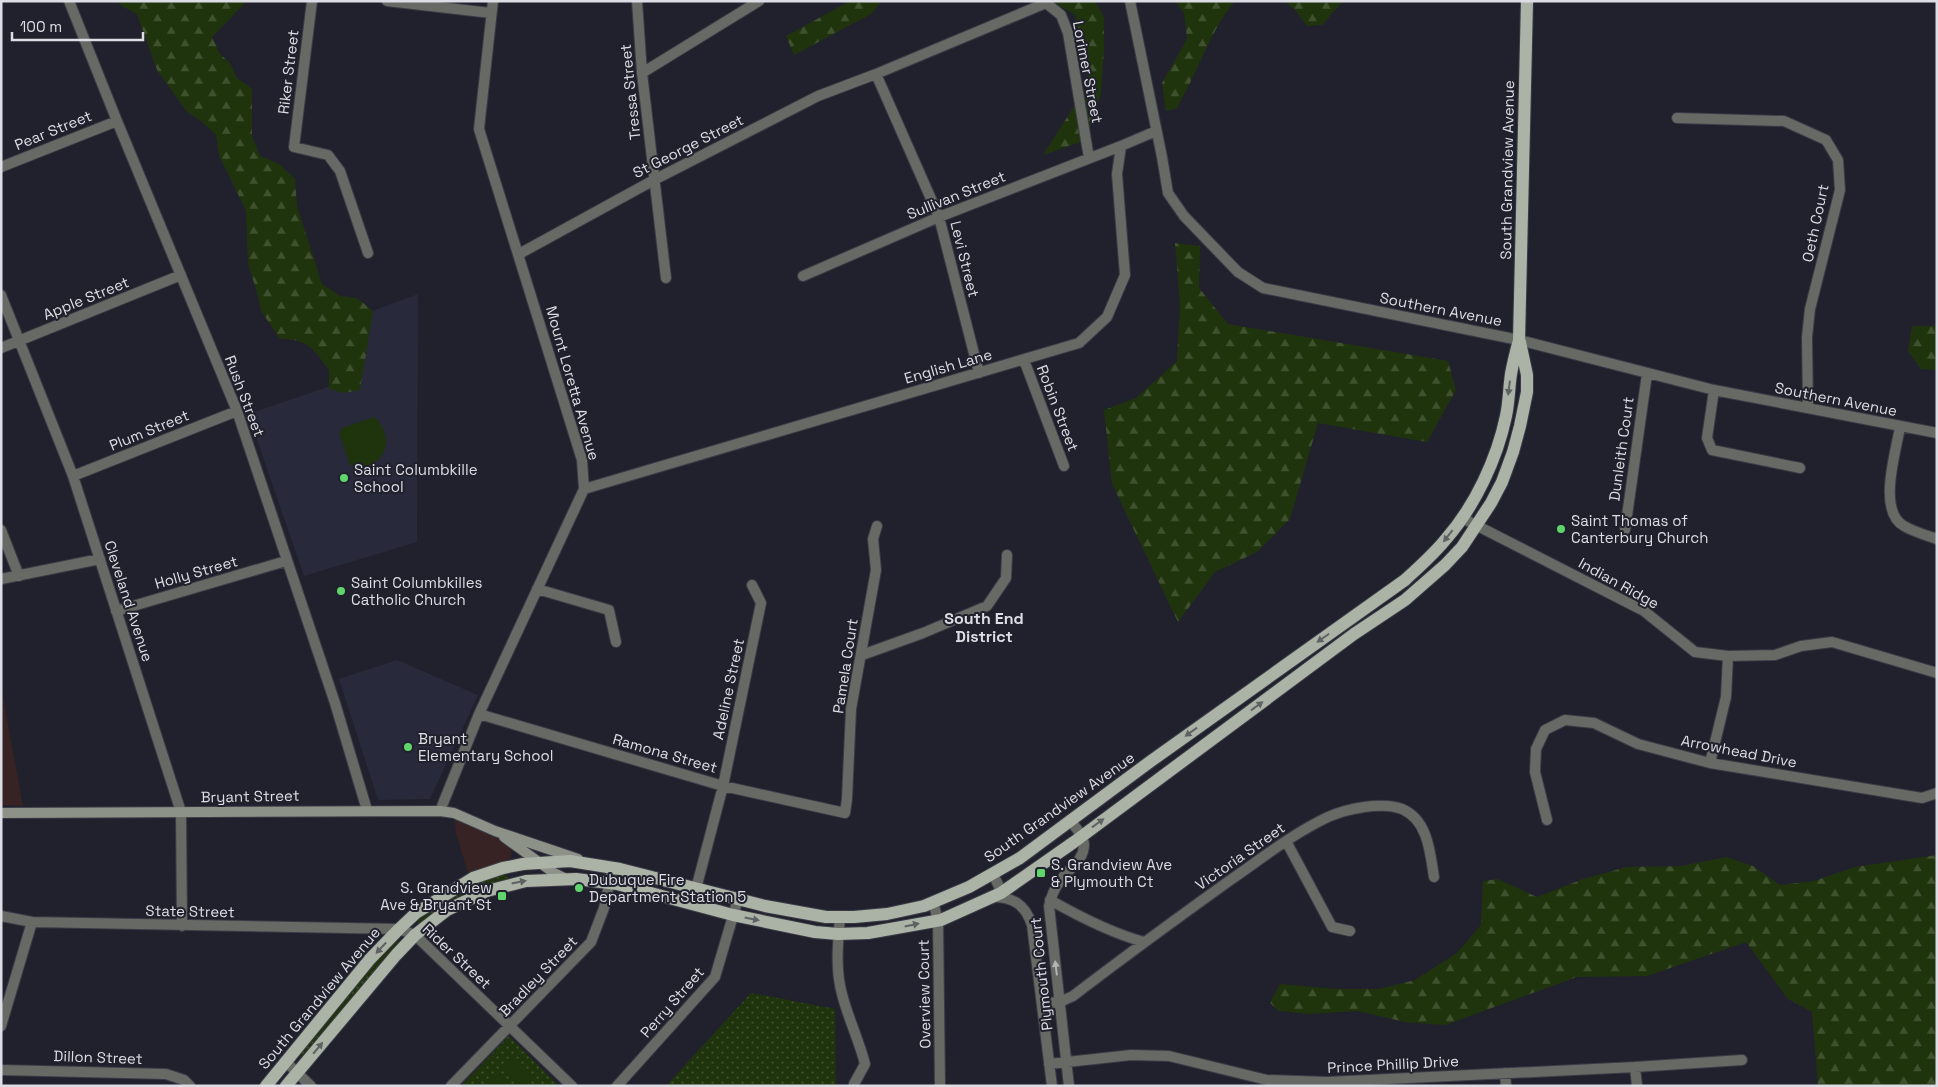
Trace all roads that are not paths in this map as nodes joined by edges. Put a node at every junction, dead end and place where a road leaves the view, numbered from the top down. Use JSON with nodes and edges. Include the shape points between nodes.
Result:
{"nodes":[{"id":1,"x":70,"y":1,"type":"edge"},
{"id":2,"x":312,"y":1,"type":"edge"},
{"id":3,"x":388,"y":1,"type":"edge"},
{"id":4,"x":493,"y":1,"type":"edge"},
{"id":5,"x":637,"y":1,"type":"edge"},
{"id":6,"x":758,"y":1,"type":"edge"},
{"id":7,"x":1130,"y":1,"type":"edge"},
{"id":8,"x":1527,"y":1,"type":"edge"},
{"id":9,"x":491,"y":13,"type":"junction"},
{"id":10,"x":642,"y":73,"type":"junction"},
{"id":11,"x":876,"y":74,"type":"junction"},
{"id":12,"x":1677,"y":118,"type":"dead end"},
{"id":13,"x":117,"y":121,"type":"junction"},
{"id":14,"x":1156,"y":131,"type":"junction"},
{"id":15,"x":1122,"y":146,"type":"junction"},
{"id":16,"x":1089,"y":158,"type":"junction"},
{"id":17,"x":1,"y":167,"type":"edge"},
{"id":18,"x":654,"y":180,"type":"junction"},
{"id":19,"x":938,"y":217,"type":"junction"},
{"id":20,"x":368,"y":253,"type":"dead end"},
{"id":21,"x":519,"y":254,"type":"junction"},
{"id":22,"x":181,"y":275,"type":"junction"},
{"id":23,"x":803,"y":276,"type":"dead end"},
{"id":24,"x":666,"y":278,"type":"dead end"},
{"id":25,"x":1,"y":295,"type":"edge"},
{"id":26,"x":20,"y":340,"type":"junction"},
{"id":27,"x":1519,"y":340,"type":"junction"},
{"id":28,"x":1,"y":348,"type":"edge"},
{"id":29,"x":1024,"y":360,"type":"junction"},
{"id":30,"x":979,"y":373,"type":"junction"},
{"id":31,"x":1647,"y":374,"type":"junction"},
{"id":32,"x":1714,"y":390,"type":"junction"},
{"id":33,"x":1808,"y":407,"type":"junction"},
{"id":34,"x":236,"y":411,"type":"junction"},
{"id":35,"x":1900,"y":427,"type":"junction"},
{"id":36,"x":1937,"y":433,"type":"edge"},
{"id":37,"x":1064,"y":466,"type":"dead end"},
{"id":38,"x":1800,"y":468,"type":"dead end"},
{"id":39,"x":72,"y":476,"type":"junction"},
{"id":40,"x":584,"y":489,"type":"junction"},
{"id":41,"x":1462,"y":518,"type":"junction"},
{"id":42,"x":877,"y":526,"type":"dead end"},
{"id":43,"x":1477,"y":526,"type":"junction"},
{"id":44,"x":1,"y":530,"type":"edge"},
{"id":45,"x":1625,"y":530,"type":"dead end"},
{"id":46,"x":1937,"y":539,"type":"edge"},
{"id":47,"x":1007,"y":555,"type":"dead end"},
{"id":48,"x":100,"y":559,"type":"junction"},
{"id":49,"x":286,"y":561,"type":"junction"},
{"id":50,"x":19,"y":576,"type":"junction"},
{"id":51,"x":1,"y":579,"type":"edge"},
{"id":52,"x":752,"y":584,"type":"dead end"},
{"id":53,"x":537,"y":590,"type":"junction"},
{"id":54,"x":116,"y":611,"type":"junction"},
{"id":55,"x":1343,"y":624,"type":"junction"},
{"id":56,"x":1352,"y":636,"type":"junction"},
{"id":57,"x":616,"y":642,"type":"dead end"},
{"id":58,"x":862,"y":654,"type":"junction"},
{"id":59,"x":1728,"y":656,"type":"junction"},
{"id":60,"x":1937,"y":673,"type":"edge"},
{"id":61,"x":479,"y":714,"type":"junction"},
{"id":62,"x":1710,"y":764,"type":"junction"},
{"id":63,"x":723,"y":786,"type":"junction"},
{"id":64,"x":1937,"y":793,"type":"edge"},
{"id":65,"x":367,"y":810,"type":"junction"},
{"id":66,"x":440,"y":811,"type":"junction"},
{"id":67,"x":181,"y":812,"type":"junction"},
{"id":68,"x":845,"y":812,"type":"joint"},
{"id":69,"x":1,"y":813,"type":"edge"},
{"id":70,"x":1070,"y":820,"type":"junction"},
{"id":71,"x":1547,"y":820,"type":"dead end"},
{"id":72,"x":495,"y":831,"type":"junction"},
{"id":73,"x":1082,"y":838,"type":"junction"},
{"id":74,"x":1286,"y":841,"type":"junction"},
{"id":75,"x":514,"y":845,"type":"junction"},
{"id":76,"x":539,"y":862,"type":"junction"},
{"id":77,"x":593,"y":864,"type":"junction"},
{"id":78,"x":509,"y":867,"type":"junction"},
{"id":79,"x":613,"y":867,"type":"junction"},
{"id":80,"x":993,"y":874,"type":"junction"},
{"id":81,"x":1434,"y":877,"type":"dead end"},
{"id":82,"x":568,"y":879,"type":"junction"},
{"id":83,"x":610,"y":883,"type":"junction"},
{"id":84,"x":697,"y":888,"type":"junction"},
{"id":85,"x":998,"y":896,"type":"junction"},
{"id":86,"x":738,"y":898,"type":"junction"},
{"id":87,"x":1050,"y":900,"type":"junction"},
{"id":88,"x":933,"y":902,"type":"junction"},
{"id":89,"x":692,"y":904,"type":"junction"},
{"id":90,"x":733,"y":915,"type":"junction"},
{"id":91,"x":1,"y":916,"type":"edge"},
{"id":92,"x":840,"y":917,"type":"junction"},
{"id":93,"x":938,"y":920,"type":"junction"},
{"id":94,"x":32,"y":922,"type":"junction"},
{"id":95,"x":182,"y":926,"type":"junction"},
{"id":96,"x":379,"y":929,"type":"joint"},
{"id":97,"x":398,"y":929,"type":"junction"},
{"id":98,"x":1350,"y":931,"type":"dead end"},
{"id":99,"x":838,"y":934,"type":"junction"},
{"id":100,"x":415,"y":935,"type":"junction"},
{"id":101,"x":1053,"y":942,"type":"junction"},
{"id":102,"x":1144,"y":942,"type":"junction"},
{"id":103,"x":1035,"y":945,"type":"junction"},
{"id":104,"x":1073,"y":996,"type":"junction"},
{"id":105,"x":1060,"y":1002,"type":"junction"},
{"id":106,"x":1042,"y":1003,"type":"junction"},
{"id":107,"x":1062,"y":1022,"type":"junction"},
{"id":108,"x":1,"y":1026,"type":"edge"},
{"id":109,"x":510,"y":1026,"type":"junction"},
{"id":110,"x":1742,"y":1060,"type":"dead end"},
{"id":111,"x":285,"y":1061,"type":"junction"},
{"id":112,"x":1066,"y":1062,"type":"junction"},
{"id":113,"x":1049,"y":1064,"type":"junction"},
{"id":114,"x":1635,"y":1067,"type":"junction"},
{"id":115,"x":1,"y":1070,"type":"edge"},
{"id":116,"x":297,"y":1072,"type":"junction"},
{"id":117,"x":1505,"y":1073,"type":"junction"},
{"id":118,"x":854,"y":1084,"type":"dead end"},
{"id":119,"x":1327,"y":1084,"type":"edge"},
{"id":120,"x":190,"y":1086,"type":"edge"},
{"id":121,"x":266,"y":1086,"type":"edge"},
{"id":122,"x":286,"y":1086,"type":"edge"},
{"id":123,"x":311,"y":1086,"type":"edge"},
{"id":124,"x":451,"y":1086,"type":"edge"},
{"id":125,"x":572,"y":1086,"type":"edge"},
{"id":126,"x":617,"y":1086,"type":"edge"},
{"id":127,"x":940,"y":1086,"type":"edge"},
{"id":128,"x":1052,"y":1086,"type":"edge"},
{"id":129,"x":1069,"y":1086,"type":"edge"},
{"id":130,"x":1506,"y":1086,"type":"edge"},
{"id":131,"x":1637,"y":1086,"type":"edge"}],
"edges":[{"from":1,"to":13,"type":"street","name":"Rush Street"},
{"from":2,"to":20,"type":"street","name":"Riker Street","via":[[294,147],[328,155],[340,171]]},
{"from":3,"to":9,"type":"street"},
{"from":4,"to":9,"type":"street","name":"Mount Loretta Avenue"},
{"from":5,"to":10,"type":"street","name":"Tressa Street"},
{"from":6,"to":10,"type":"street"},
{"from":7,"to":14,"type":"street","name":"Southern Avenue"},
{"from":8,"to":27,"type":"main road","name":"South Grandview Avenue"},
{"from":9,"to":21,"type":"street","name":"Mount Loretta Avenue","via":[[480,129]]},
{"from":10,"to":18,"type":"street","name":"Tressa Street"},
{"from":11,"to":16,"type":"street","name":"Lorimer Street","via":[[1046,2],[1061,15],[1068,33]]},
{"from":11,"to":18,"type":"street","name":"St George Street","via":[[818,96]]},
{"from":11,"to":19,"type":"street","name":"Levi Street"},
{"from":12,"to":33,"type":"street","name":"Oeth Court","via":[[1784,121],[1826,140],[1838,160],[1840,190],[1810,309]]},
{"from":13,"to":17,"type":"street","name":"Pear Street"},
{"from":13,"to":22,"type":"street","name":"Rush Street"},
{"from":14,"to":15,"type":"street"},
{"from":14,"to":27,"type":"street","name":"Southern Avenue","via":[[1168,193],[1184,216],[1238,272],[1263,288]]},
{"from":15,"to":16,"type":"street","name":"Sullivan Street"},
{"from":15,"to":29,"type":"street","name":"English Lane","via":[[1117,174],[1125,275],[1107,317],[1079,343]]},
{"from":16,"to":19,"type":"street","name":"Sullivan Street"},
{"from":18,"to":21,"type":"street","name":"St George Street"},
{"from":18,"to":24,"type":"street","name":"Tressa Street"},
{"from":19,"to":23,"type":"street","name":"Sullivan Street"},
{"from":19,"to":30,"type":"street","name":"Levi Street"},
{"from":21,"to":40,"type":"street","name":"Mount Loretta Avenue","via":[[582,460]]},
{"from":22,"to":26,"type":"street","name":"Apple Street"},
{"from":22,"to":34,"type":"street","name":"Rush Street"},
{"from":25,"to":26,"type":"street","name":"Cleveland Avenue"},
{"from":26,"to":28,"type":"street","name":"Apple Street"},
{"from":26,"to":39,"type":"street","name":"Cleveland Avenue"},
{"from":27,"to":31,"type":"street","name":"Southern Avenue"},
{"from":27,"to":41,"type":"main road","name":"South Grandview Avenue","one_way":true,"via":[[1506,416],[1495,452]]},
{"from":27,"to":43,"type":"main road","name":"South Grandview Avenue","via":[[1527,375],[1520,426],[1502,482]]},
{"from":29,"to":30,"type":"street","name":"English Lane"},
{"from":29,"to":37,"type":"street","name":"Robin Street"},
{"from":30,"to":40,"type":"street","name":"English Lane"},
{"from":31,"to":32,"type":"street","name":"Southern Avenue"},
{"from":31,"to":45,"type":"street","name":"Dunleith Court"},
{"from":32,"to":33,"type":"street","name":"Southern Avenue"},
{"from":32,"to":38,"type":"street","via":[[1707,438],[1712,450]]},
{"from":33,"to":35,"type":"street","name":"Southern Avenue"},
{"from":34,"to":39,"type":"street","name":"Plum Street"},
{"from":34,"to":49,"type":"street","name":"Rush Street"},
{"from":35,"to":36,"type":"street","name":"Southern Avenue"},
{"from":35,"to":46,"type":"street","via":[[1888,496],[1891,512],[1902,526]]},
{"from":39,"to":48,"type":"street","name":"Cleveland Avenue"},
{"from":40,"to":53,"type":"street","name":"Mount Loretta Avenue"},
{"from":41,"to":43,"type":"street","name":"Indian Ridge"},
{"from":41,"to":55,"type":"main road","name":"South Grandview Avenue","one_way":true,"via":[[1447,539],[1405,580]]},
{"from":42,"to":58,"type":"street","name":"Pamela Court","via":[[873,539],[876,570]]},
{"from":43,"to":56,"type":"main road","name":"South Grandview Avenue","via":[[1462,547],[1427,582]]},
{"from":43,"to":59,"type":"street","name":"Indian Ridge","via":[[1644,611],[1695,652]]},
{"from":44,"to":50,"type":"street"},
{"from":47,"to":58,"type":"street","via":[[1006,578],[987,606]]},
{"from":48,"to":50,"type":"street"},
{"from":48,"to":54,"type":"street","name":"Cleveland Avenue"},
{"from":49,"to":54,"type":"street","name":"Holly Street"},
{"from":49,"to":65,"type":"street","name":"Rush Street","via":[[335,703]]},
{"from":50,"to":51,"type":"street"},
{"from":52,"to":63,"type":"street","name":"Adeline Street","via":[[761,603]]},
{"from":53,"to":57,"type":"street","via":[[609,610]]},
{"from":53,"to":61,"type":"street","name":"Mount Loretta Avenue"},
{"from":54,"to":67,"type":"street","name":"Cleveland Avenue"},
{"from":55,"to":56,"type":"main road"},
{"from":55,"to":70,"type":"main road","name":"South Grandview Avenue","one_way":true},
{"from":73,"to":56,"type":"main road","name":"South Grandview Avenue","one_way":true},
{"from":58,"to":68,"type":"street","name":"Pamela Court","via":[[851,709]]},
{"from":59,"to":60,"type":"street","name":"Indian Ridge","via":[[1775,655],[1801,646],[1832,642]]},
{"from":59,"to":62,"type":"street","via":[[1726,697]]},
{"from":61,"to":63,"type":"street","name":"Ramona Street"},
{"from":61,"to":66,"type":"street","name":"Mount Loretta Avenue"},
{"from":62,"to":64,"type":"street","name":"Arrowhead Drive","via":[[1922,798]]},
{"from":62,"to":71,"type":"street","name":"Arrowhead Drive","via":[[1638,744],[1594,723],[1566,720],[1544,730],[1536,749],[1535,772]]},
{"from":63,"to":68,"type":"street","name":"Ramona Street"},
{"from":63,"to":84,"type":"street","name":"Adeline Street"},
{"from":65,"to":66,"type":"main road","name":"Bryant Street"},
{"from":65,"to":67,"type":"main road","name":"Bryant Street"},
{"from":66,"to":72,"type":"main road","name":"Bryant Street","via":[[454,813]]},
{"from":67,"to":69,"type":"main road","name":"Bryant Street"},
{"from":67,"to":95,"type":"street","name":"Cleveland Avenue"},
{"from":70,"to":73,"type":"street"},
{"from":70,"to":80,"type":"main road","name":"South Grandview Avenue"},
{"from":72,"to":75,"type":"main road"},
{"from":72,"to":77,"type":"main road"},
{"from":73,"to":85,"type":"main road","name":"South Grandview Avenue"},
{"from":73,"to":87,"type":"street","name":"Plymouth Court","via":[[1084,844],[1079,862],[1061,879]]},
{"from":74,"to":81,"type":"street","name":"Victoria Street","via":[[1330,816],[1380,805],[1392,806],[1419,822],[1428,842]]},
{"from":74,"to":98,"type":"street","via":[[1332,927]]},
{"from":74,"to":102,"type":"street","name":"Victoria Street"},
{"from":75,"to":76,"type":"main road"},
{"from":75,"to":78,"type":"main road","via":[[517,854]]},
{"from":76,"to":77,"type":"main road","name":"South Grandview Avenue"},
{"from":76,"to":78,"type":"main road","name":"South Grandview Avenue"},
{"from":76,"to":82,"type":"main road"},
{"from":77,"to":79,"type":"main road","name":"South Grandview Avenue"},
{"from":78,"to":97,"type":"main road","name":"South Grandview Avenue","via":[[473,878],[416,912]]},
{"from":79,"to":83,"type":"street","name":"Bradley Street"},
{"from":79,"to":84,"type":"main road","name":"South Grandview Avenue"},
{"from":80,"to":85,"type":"street"},
{"from":80,"to":88,"type":"main road","name":"South Grandview Avenue"},
{"from":82,"to":83,"type":"main road","name":"South Grandview Avenue"},
{"from":100,"to":82,"type":"main road","name":"South Grandview Avenue","one_way":true,"via":[[447,910],[487,891],[526,881]]},
{"from":83,"to":89,"type":"main road","name":"South Grandview Avenue"},
{"from":83,"to":109,"type":"street","name":"Bradley Street","via":[[591,942]]},
{"from":84,"to":86,"type":"main road","name":"South Grandview Avenue"},
{"from":84,"to":89,"type":"street","name":"Adeline Street"},
{"from":85,"to":93,"type":"main road","name":"South Grandview Avenue"},
{"from":85,"to":103,"type":"street","name":"Plymouth Court","via":[[1021,906],[1028,914]]},
{"from":86,"to":90,"type":"street","name":"Perry Street"},
{"from":86,"to":92,"type":"main road","name":"South Grandview Avenue","via":[[765,906]]},
{"from":87,"to":101,"type":"street","name":"Plymouth Court"},
{"from":87,"to":102,"type":"street","via":[[1114,932]]},
{"from":88,"to":92,"type":"main road","name":"South Grandview Avenue","via":[[887,914]]},
{"from":88,"to":93,"type":"street","name":"Overview Court"},
{"from":89,"to":90,"type":"main road","name":"South Grandview Avenue"},
{"from":90,"to":99,"type":"main road","name":"South Grandview Avenue","one_way":true},
{"from":90,"to":126,"type":"street","name":"Perry Street","via":[[715,978]]},
{"from":91,"to":94,"type":"street","name":"State Street"},
{"from":92,"to":99,"type":"street"},
{"from":99,"to":93,"type":"main road","name":"South Grandview Avenue","one_way":true,"via":[[868,933]]},
{"from":93,"to":127,"type":"street","name":"Overview Court"},
{"from":94,"to":95,"type":"street","name":"State Street"},
{"from":94,"to":108,"type":"street"},
{"from":95,"to":96,"type":"street","name":"State Street"},
{"from":96,"to":97,"type":"street","name":"Rider Street"},
{"from":97,"to":100,"type":"street","name":"Rider Street"},
{"from":97,"to":111,"type":"main road","name":"South Grandview Avenue","one_way":true},
{"from":99,"to":118,"type":"street","via":[[841,992],[865,1064]]},
{"from":100,"to":109,"type":"street","name":"Rider Street"},
{"from":116,"to":100,"type":"main road","name":"South Grandview Avenue","one_way":true},
{"from":101,"to":103,"type":"street"},
{"from":105,"to":101,"type":"street","name":"Plymouth Court","one_way":true},
{"from":102,"to":104,"type":"street","name":"Victoria Street"},
{"from":103,"to":106,"type":"street","name":"Plymouth Court"},
{"from":104,"to":105,"type":"street","name":"Victoria Street"},
{"from":104,"to":107,"type":"street"},
{"from":105,"to":106,"type":"street","name":"Victoria Street"},
{"from":105,"to":107,"type":"street","name":"Plymouth Court"},
{"from":106,"to":113,"type":"street","name":"Plymouth Court"},
{"from":107,"to":112,"type":"street","name":"Plymouth Court"},
{"from":109,"to":124,"type":"street","name":"Bradley Street"},
{"from":109,"to":125,"type":"street","name":"Rider Street"},
{"from":110,"to":114,"type":"street","name":"Prince Phillip Drive"},
{"from":111,"to":116,"type":"street"},
{"from":111,"to":121,"type":"main road","name":"South Grandview Avenue"},
{"from":112,"to":113,"type":"street","name":"Prince Phillip Drive"},
{"from":112,"to":119,"type":"street","name":"Prince Phillip Drive","via":[[1131,1055],[1169,1056],[1267,1080]]},
{"from":112,"to":129,"type":"street","name":"Plymouth Court"},
{"from":113,"to":128,"type":"street","name":"Plymouth Court"},
{"from":114,"to":117,"type":"street","name":"Prince Phillip Drive"},
{"from":114,"to":131,"type":"street"},
{"from":115,"to":120,"type":"street","name":"Dillon Street","via":[[166,1074],[184,1080]]},
{"from":116,"to":122,"type":"main road","name":"South Grandview Avenue"},
{"from":116,"to":123,"type":"street"},
{"from":117,"to":119,"type":"street","name":"Prince Phillip Drive"},
{"from":117,"to":130,"type":"street"}]}
